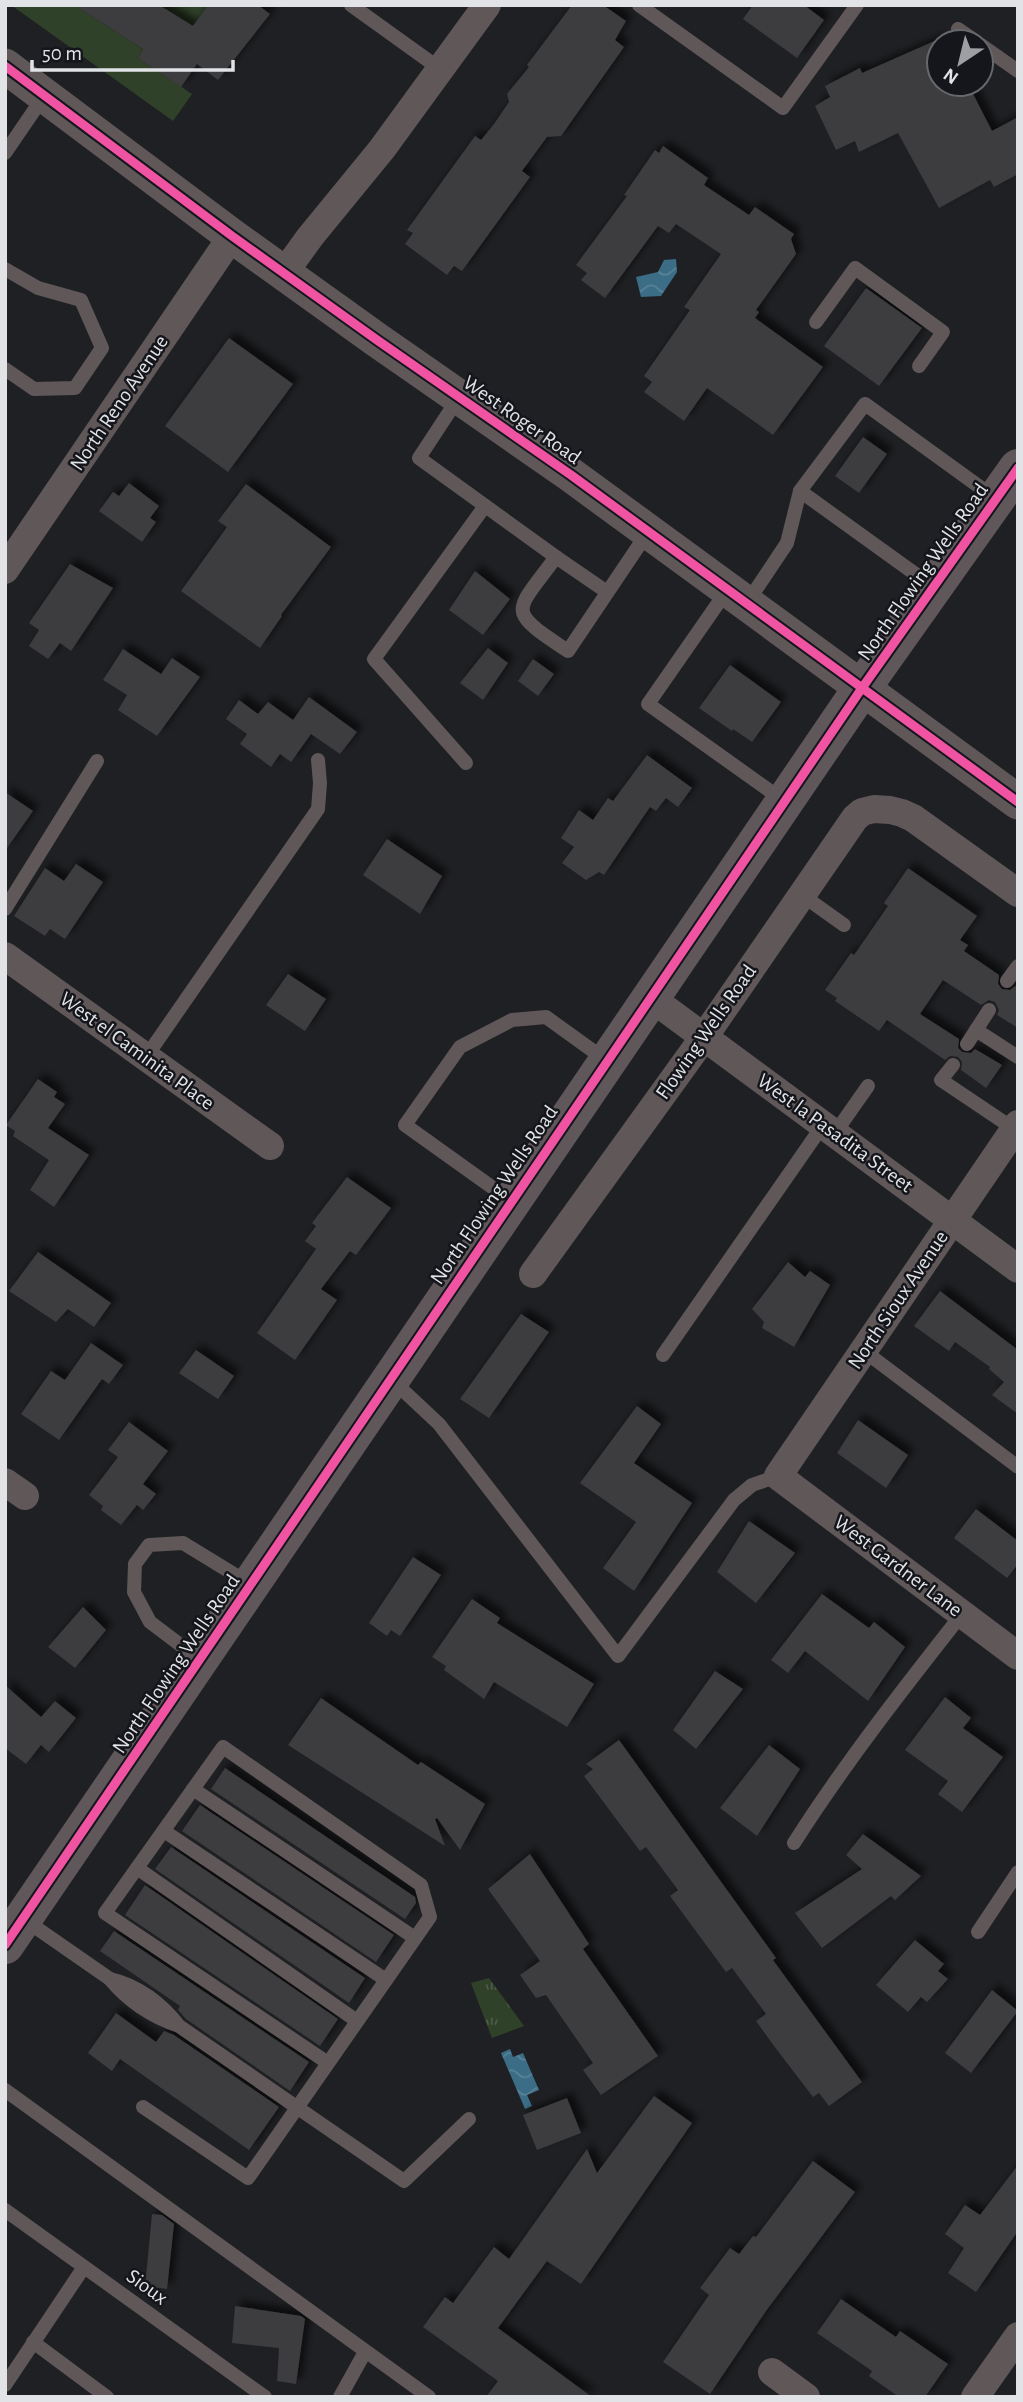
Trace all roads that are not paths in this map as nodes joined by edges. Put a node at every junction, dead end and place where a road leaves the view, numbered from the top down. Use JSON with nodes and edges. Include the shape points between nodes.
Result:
{"nodes":[{"id":1,"x":351,"y":5,"type":"edge"},
{"id":2,"x":487,"y":5,"type":"edge"},
{"id":3,"x":639,"y":5,"type":"edge"},
{"id":4,"x":857,"y":5,"type":"edge"},
{"id":5,"x":995,"y":54,"type":"edge"},
{"id":6,"x":5,"y":66,"type":"edge"},
{"id":7,"x":440,"y":69,"type":"junction"},
{"id":8,"x":1018,"y":71,"type":"edge"},
{"id":9,"x":45,"y":95,"type":"junction"},
{"id":10,"x":5,"y":153,"type":"edge"},
{"id":11,"x":232,"y":236,"type":"junction"},
{"id":12,"x":5,"y":269,"type":"edge"},
{"id":13,"x":284,"y":273,"type":"junction"},
{"id":14,"x":816,"y":322,"type":"dead end"},
{"id":15,"x":919,"y":366,"type":"dead end"},
{"id":16,"x":5,"y":369,"type":"edge"},
{"id":17,"x":459,"y":397,"type":"junction"},
{"id":18,"x":1018,"y":468,"type":"edge"},
{"id":19,"x":800,"y":491,"type":"junction"},
{"id":20,"x":996,"y":499,"type":"junction"},
{"id":21,"x":485,"y":506,"type":"junction"},
{"id":22,"x":648,"y":531,"type":"junction"},
{"id":23,"x":556,"y":556,"type":"junction"},
{"id":24,"x":5,"y":570,"type":"edge"},
{"id":25,"x":934,"y":587,"type":"junction"},
{"id":26,"x":607,"y":592,"type":"junction"},
{"id":27,"x":737,"y":596,"type":"junction"},
{"id":28,"x":862,"y":688,"type":"junction"},
{"id":29,"x":318,"y":760,"type":"dead end"},
{"id":30,"x":97,"y":761,"type":"dead end"},
{"id":31,"x":467,"y":763,"type":"dead end"},
{"id":32,"x":785,"y":802,"type":"junction"},
{"id":33,"x":1018,"y":802,"type":"edge"},
{"id":34,"x":1018,"y":893,"type":"edge"},
{"id":35,"x":802,"y":895,"type":"junction"},
{"id":36,"x":5,"y":909,"type":"edge"},
{"id":37,"x":844,"y":925,"type":"dead end"},
{"id":38,"x":5,"y":956,"type":"edge"},
{"id":39,"x":1018,"y":966,"type":"edge"},
{"id":40,"x":1007,"y":981,"type":"dead end"},
{"id":41,"x":651,"y":998,"type":"junction"},
{"id":42,"x":989,"y":1010,"type":"dead end"},
{"id":43,"x":976,"y":1030,"type":"junction"},
{"id":44,"x":704,"y":1037,"type":"junction"},
{"id":45,"x":967,"y":1044,"type":"dead end"},
{"id":46,"x":146,"y":1057,"type":"junction"},
{"id":47,"x":1018,"y":1057,"type":"edge"},
{"id":48,"x":607,"y":1061,"type":"junction"},
{"id":49,"x":953,"y":1065,"type":"dead end"},
{"id":50,"x":868,"y":1086,"type":"dead end"},
{"id":51,"x":1016,"y":1127,"type":"edge"},
{"id":52,"x":829,"y":1129,"type":"junction"},
{"id":53,"x":270,"y":1146,"type":"dead end"},
{"id":54,"x":511,"y":1200,"type":"junction"},
{"id":55,"x":953,"y":1220,"type":"junction"},
{"id":56,"x":1018,"y":1269,"type":"edge"},
{"id":57,"x":533,"y":1274,"type":"dead end"},
{"id":58,"x":864,"y":1351,"type":"junction"},
{"id":59,"x":663,"y":1355,"type":"dead end"},
{"id":60,"x":390,"y":1379,"type":"junction"},
{"id":61,"x":1018,"y":1467,"type":"edge"},
{"id":62,"x":778,"y":1476,"type":"junction"},
{"id":63,"x":251,"y":1584,"type":"junction"},
{"id":64,"x":962,"y":1614,"type":"junction"},
{"id":65,"x":1018,"y":1656,"type":"edge"},
{"id":66,"x":199,"y":1659,"type":"junction"},
{"id":67,"x":193,"y":1789,"type":"junction"},
{"id":68,"x":164,"y":1830,"type":"junction"},
{"id":69,"x":794,"y":1843,"type":"dead end"},
{"id":70,"x":137,"y":1868,"type":"junction"},
{"id":71,"x":1018,"y":1872,"type":"edge"},
{"id":72,"x":14,"y":1932,"type":"edge"},
{"id":73,"x":978,"y":1932,"type":"dead end"},
{"id":74,"x":415,"y":1938,"type":"junction"},
{"id":75,"x":386,"y":1980,"type":"junction"},
{"id":76,"x":357,"y":2021,"type":"junction"},
{"id":77,"x":328,"y":2063,"type":"junction"},
{"id":78,"x":5,"y":2090,"type":"edge"},
{"id":79,"x":143,"y":2107,"type":"dead end"},
{"id":80,"x":297,"y":2108,"type":"junction"},
{"id":81,"x":469,"y":2119,"type":"dead end"},
{"id":82,"x":5,"y":2210,"type":"edge"},
{"id":83,"x":84,"y":2267,"type":"junction"},
{"id":84,"x":33,"y":2342,"type":"junction"},
{"id":85,"x":1014,"y":2348,"type":"edge"},
{"id":86,"x":365,"y":2352,"type":"junction"},
{"id":87,"x":772,"y":2372,"type":"dead end"},
{"id":88,"x":5,"y":2385,"type":"edge"},
{"id":89,"x":107,"y":2397,"type":"edge"},
{"id":90,"x":265,"y":2397,"type":"edge"},
{"id":91,"x":340,"y":2397,"type":"edge"},
{"id":92,"x":429,"y":2397,"type":"edge"},
{"id":93,"x":806,"y":2397,"type":"edge"},
{"id":94,"x":975,"y":2397,"type":"edge"}],
"edges":[{"from":1,"to":7,"type":"lane"},
{"from":2,"to":7,"type":"street"},
{"from":3,"to":4,"type":"lane","via":[[783,108]]},
{"from":5,"to":8,"type":"lane"},
{"from":6,"to":9,"type":"street","name":"West Roger Road"},
{"from":7,"to":13,"type":"street"},
{"from":9,"to":10,"type":"lane"},
{"from":9,"to":11,"type":"street","name":"West Roger Road"},
{"from":11,"to":13,"type":"street","name":"West Roger Road"},
{"from":11,"to":24,"type":"street","name":"North Reno Avenue"},
{"from":12,"to":16,"type":"lane","via":[[38,288],[81,300],[102,348],[75,388],[34,389]]},
{"from":13,"to":17,"type":"street","name":"West Roger Road"},
{"from":14,"to":15,"type":"lane","via":[[855,268],[943,332]]},
{"from":17,"to":21,"type":"lane","via":[[419,458]]},
{"from":17,"to":22,"type":"street","name":"West Roger Road"},
{"from":18,"to":20,"type":"main road","name":"North Flowing Wells Road"},
{"from":19,"to":20,"type":"lane","via":[[865,404]]},
{"from":19,"to":25,"type":"lane"},
{"from":19,"to":27,"type":"lane","via":[[788,543]]},
{"from":20,"to":25,"type":"main road","name":"North Flowing Wells Road"},
{"from":21,"to":23,"type":"lane"},
{"from":21,"to":31,"type":"lane","via":[[374,659]]},
{"from":22,"to":26,"type":"lane"},
{"from":22,"to":27,"type":"street","name":"West Roger Road"},
{"from":23,"to":26,"type":"lane"},
{"from":23,"to":26,"type":"lane","via":[[522,603],[522,615],[531,626],[568,651]]},
{"from":25,"to":28,"type":"main road","name":"North Flowing Wells Road"},
{"from":27,"to":28,"type":"street","name":"West Roger Road"},
{"from":27,"to":32,"type":"lane","via":[[648,704]]},
{"from":28,"to":32,"type":"main road","name":"North Flowing Wells Road"},
{"from":28,"to":33,"type":"street","name":"West Roger Road"},
{"from":29,"to":46,"type":"lane","via":[[318,809]]},
{"from":30,"to":36,"type":"lane"},
{"from":32,"to":41,"type":"main road","name":"North Flowing Wells Road"},
{"from":34,"to":35,"type":"street","name":"Flowing Wells Road","via":[[913,818],[874,809],[855,818]]},
{"from":35,"to":37,"type":"lane"},
{"from":35,"to":44,"type":"street","name":"Flowing Wells Road"},
{"from":38,"to":46,"type":"street","name":"West el Caminita Place"},
{"from":39,"to":40,"type":"lane"},
{"from":41,"to":44,"type":"street","name":"West la Pasadita Street"},
{"from":41,"to":48,"type":"main road","name":"North Flowing Wells Road"},
{"from":42,"to":43,"type":"lane"},
{"from":43,"to":45,"type":"lane"},
{"from":43,"to":47,"type":"lane"},
{"from":44,"to":52,"type":"street","name":"West la Pasadita Street"},
{"from":44,"to":57,"type":"street","name":"Flowing Wells Road"},
{"from":46,"to":53,"type":"street","name":"West el Caminita Place"},
{"from":48,"to":54,"type":"main road","name":"North Flowing Wells Road"},
{"from":48,"to":54,"type":"lane","via":[[546,1017],[512,1020],[460,1047],[405,1125]]},
{"from":49,"to":51,"type":"lane","via":[[941,1080]]},
{"from":50,"to":52,"type":"lane"},
{"from":51,"to":55,"type":"street","name":"North Sioux Avenue"},
{"from":52,"to":55,"type":"street","name":"West la Pasadita Street"},
{"from":52,"to":59,"type":"lane"},
{"from":54,"to":60,"type":"main road","name":"North Flowing Wells Road"},
{"from":55,"to":56,"type":"street","name":"West la Pasadita Street"},
{"from":55,"to":58,"type":"street","name":"North Sioux Avenue"},
{"from":58,"to":61,"type":"lane"},
{"from":58,"to":62,"type":"street","name":"North Sioux Avenue"},
{"from":60,"to":62,"type":"lane","via":[[439,1424],[618,1656],[734,1500],[752,1485]]},
{"from":60,"to":63,"type":"main road","name":"North Flowing Wells Road"},
{"from":62,"to":64,"type":"street","name":"West Gardner Lane"},
{"from":63,"to":66,"type":"main road","name":"North Flowing Wells Road"},
{"from":63,"to":66,"type":"lane","via":[[183,1544],[149,1545],[135,1564],[134,1592],[150,1622]]},
{"from":64,"to":65,"type":"street","name":"West Gardner Lane"},
{"from":64,"to":69,"type":"lane","via":[[877,1723]]},
{"from":66,"to":72,"type":"main road","name":"North Flowing Wells Road"},
{"from":67,"to":68,"type":"lane"},
{"from":67,"to":74,"type":"lane"},
{"from":67,"to":74,"type":"lane","via":[[223,1747],[421,1885],[430,1917]]},
{"from":68,"to":70,"type":"lane"},
{"from":68,"to":75,"type":"lane"},
{"from":70,"to":76,"type":"lane"},
{"from":70,"to":77,"type":"lane","via":[[106,1913]]},
{"from":71,"to":73,"type":"lane"},
{"from":72,"to":80,"type":"lane","via":[[110,1979],[128,1983],[166,2009],[179,2026]]},
{"from":74,"to":75,"type":"lane"},
{"from":75,"to":76,"type":"lane"},
{"from":76,"to":77,"type":"lane"},
{"from":77,"to":80,"type":"lane"},
{"from":78,"to":86,"type":"lane"},
{"from":79,"to":80,"type":"lane","via":[[248,2178]]},
{"from":80,"to":81,"type":"lane","via":[[404,2181]]},
{"from":82,"to":83,"type":"lane","name":"Sioux"},
{"from":83,"to":84,"type":"lane"},
{"from":83,"to":90,"type":"lane","name":"Sioux"},
{"from":84,"to":88,"type":"lane"},
{"from":84,"to":89,"type":"lane"},
{"from":85,"to":94,"type":"street"},
{"from":86,"to":91,"type":"lane"},
{"from":86,"to":92,"type":"lane"},
{"from":87,"to":93,"type":"street"}]}
